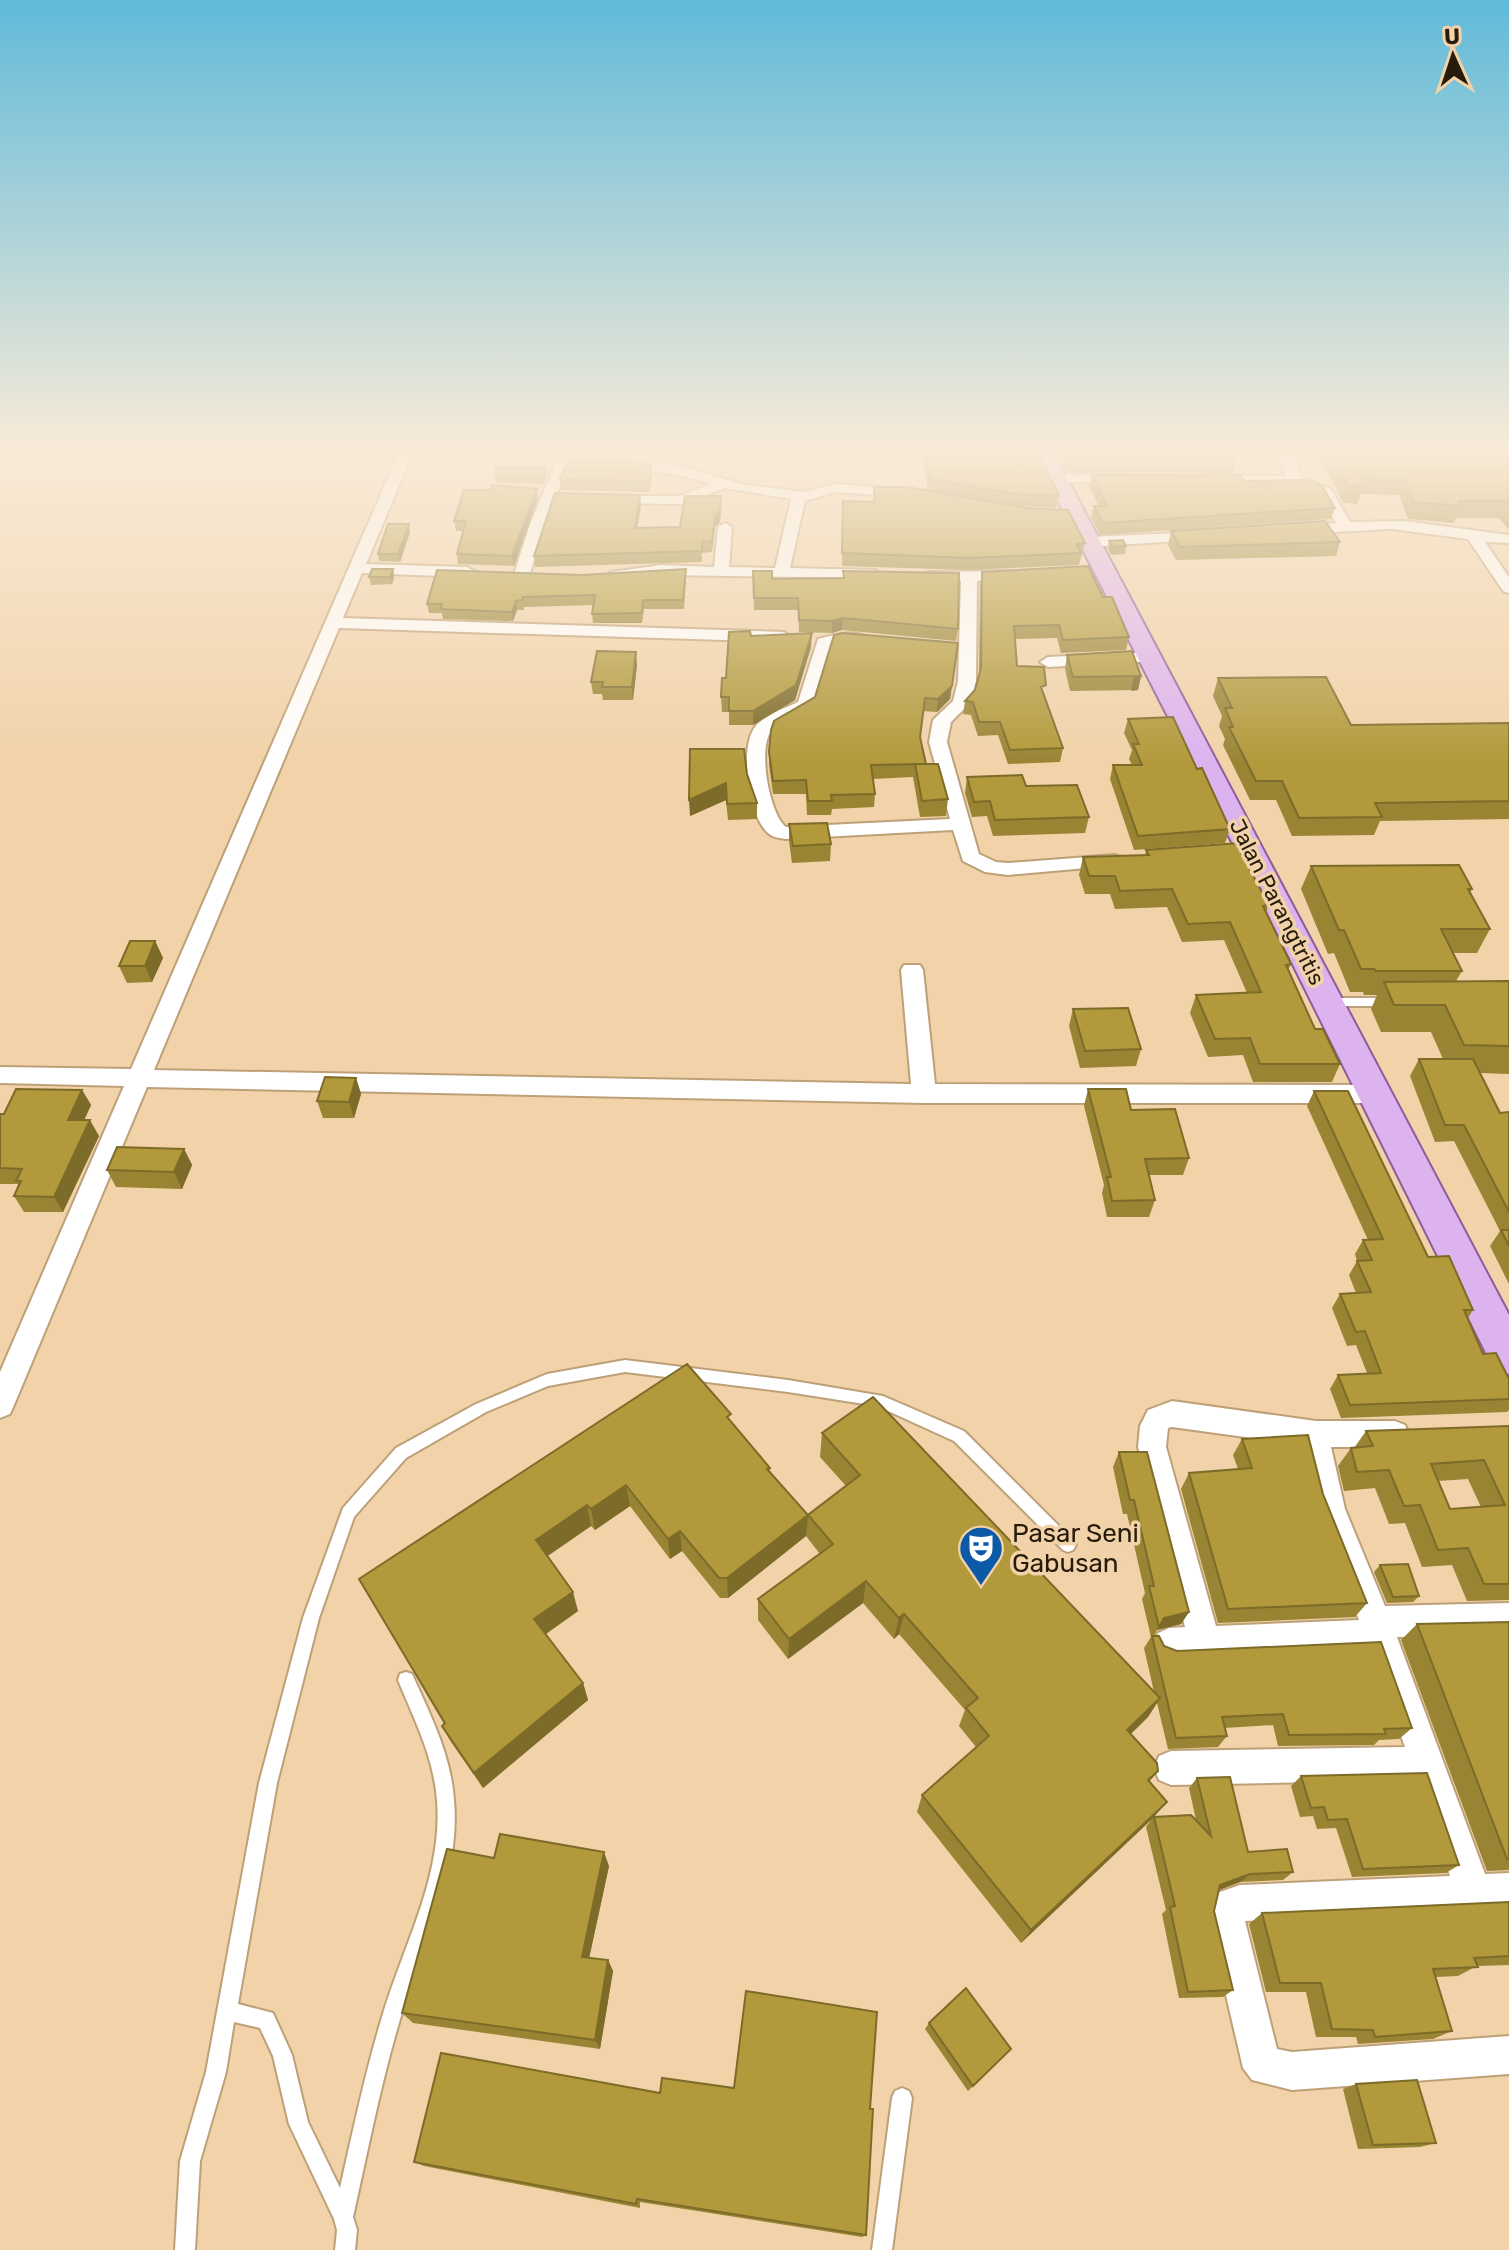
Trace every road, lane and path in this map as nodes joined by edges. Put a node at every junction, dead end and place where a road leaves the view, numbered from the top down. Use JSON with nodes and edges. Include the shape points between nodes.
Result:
{"nodes":[{"id":1,"x":362,"y":555,"type":"edge"},
{"id":2,"x":529,"y":555,"type":"edge"},
{"id":3,"x":722,"y":555,"type":"edge"},
{"id":4,"x":785,"y":555,"type":"edge"},
{"id":5,"x":1091,"y":555,"type":"edge"},
{"id":6,"x":1122,"y":555,"type":"edge"},
{"id":7,"x":1487,"y":555,"type":"edge"},
{"id":8,"x":1095,"y":561,"type":"junction"},
{"id":9,"x":357,"y":568,"type":"junction"},
{"id":10,"x":721,"y":571,"type":"junction"},
{"id":11,"x":782,"y":571,"type":"junction"},
{"id":12,"x":477,"y":572,"type":"edge"},
{"id":13,"x":522,"y":574,"type":"edge"},
{"id":14,"x":1033,"y":575,"type":"edge"},
{"id":15,"x":596,"y":576,"type":"edge"},
{"id":16,"x":969,"y":578,"type":"junction"},
{"id":17,"x":1509,"y":588,"type":"edge"},
{"id":18,"x":335,"y":623,"type":"junction"},
{"id":19,"x":830,"y":640,"type":"junction"},
{"id":20,"x":889,"y":642,"type":"edge"},
{"id":21,"x":1151,"y":657,"type":"junction"},
{"id":22,"x":1048,"y":662,"type":"dead end"},
{"id":23,"x":960,"y":824,"type":"junction"},
{"id":24,"x":1129,"y":860,"type":"edge"},
{"id":25,"x":912,"y":970,"type":"dead end"},
{"id":26,"x":1329,"y":1002,"type":"junction"},
{"id":27,"x":1404,"y":1002,"type":"edge"},
{"id":28,"x":0,"y":1075,"type":"edge"},
{"id":29,"x":138,"y":1078,"type":"junction"},
{"id":30,"x":924,"y":1094,"type":"junction"},
{"id":31,"x":1376,"y":1094,"type":"junction"},
{"id":32,"x":1509,"y":1356,"type":"edge"},
{"id":33,"x":2,"y":1394,"type":"edge"},
{"id":34,"x":1420,"y":1433,"type":"edge"},
{"id":35,"x":1316,"y":1434,"type":"junction"},
{"id":36,"x":1068,"y":1545,"type":"dead end"},
{"id":37,"x":1509,"y":1619,"type":"edge"},
{"id":38,"x":1378,"y":1629,"type":"junction"},
{"id":39,"x":1205,"y":1643,"type":"junction"},
{"id":40,"x":1169,"y":1644,"type":"edge"},
{"id":41,"x":406,"y":1680,"type":"edge"},
{"id":42,"x":1426,"y":1763,"type":"junction"},
{"id":43,"x":1171,"y":1768,"type":"dead end"},
{"id":44,"x":1492,"y":1892,"type":"edge"},
{"id":45,"x":227,"y":2011,"type":"junction"},
{"id":46,"x":1509,"y":2055,"type":"edge"},
{"id":47,"x":902,"y":2098,"type":"dead end"},
{"id":48,"x":343,"y":2217,"type":"junction"},
{"id":49,"x":185,"y":2250,"type":"edge"},
{"id":50,"x":345,"y":2250,"type":"edge"},
{"id":51,"x":882,"y":2250,"type":"edge"}],
"edges":[{"from":1,"to":9,"type":"street"},
{"from":2,"to":13,"type":"street"},
{"from":3,"to":10,"type":"street"},
{"from":4,"to":11,"type":"street"},
{"from":5,"to":8,"type":"main road","name":"Jalan Parangtritis"},
{"from":6,"to":8,"type":"street"},
{"from":7,"to":17,"type":"street"},
{"from":8,"to":21,"type":"main road","name":"Jalan Parangtritis"},
{"from":9,"to":12,"type":"street"},
{"from":9,"to":18,"type":"street"},
{"from":10,"to":11,"type":"street"},
{"from":10,"to":15,"type":"street"},
{"from":11,"to":16,"type":"street"},
{"from":14,"to":16,"type":"street"},
{"from":16,"to":23,"type":"street","via":[[970,609],[958,648],[967,681],[961,703],[942,720],[938,742]]},
{"from":18,"to":19,"type":"street"},
{"from":18,"to":29,"type":"street"},
{"from":19,"to":20,"type":"street"},
{"from":19,"to":23,"type":"street","via":[[820,648],[806,705],[771,723],[759,736],[761,795],[775,829],[785,833]]},
{"from":21,"to":22,"type":"street"},
{"from":21,"to":26,"type":"main road","name":"Jalan Parangtritis","via":[[1243,851]]},
{"from":23,"to":24,"type":"street","via":[[970,857],[992,868]]},
{"from":25,"to":30,"type":"street"},
{"from":26,"to":27,"type":"lane"},
{"from":26,"to":31,"type":"main road","name":"Jalan Parangtritis"},
{"from":28,"to":29,"type":"street"},
{"from":29,"to":30,"type":"street"},
{"from":29,"to":33,"type":"street"},
{"from":30,"to":31,"type":"street"},
{"from":31,"to":32,"type":"main road","name":"Jalan Parangtritis"},
{"from":34,"to":35,"type":"street"},
{"from":35,"to":38,"type":"street","via":[[1315,1455],[1327,1498]]},
{"from":35,"to":39,"type":"street","via":[[1172,1414],[1154,1426],[1152,1447]]},
{"from":36,"to":45,"type":"lane","via":[[959,1436],[878,1400],[625,1366],[547,1380],[481,1408],[401,1453],[348,1513],[311,1618],[268,1783]]},
{"from":37,"to":38,"type":"street"},
{"from":38,"to":39,"type":"street"},
{"from":38,"to":42,"type":"street"},
{"from":39,"to":40,"type":"street"},
{"from":41,"to":48,"type":"lane","via":[[443,1774],[446,1838],[391,2017]]},
{"from":42,"to":43,"type":"street"},
{"from":42,"to":44,"type":"street"},
{"from":44,"to":46,"type":"street","via":[[1240,1903],[1227,1907],[1226,1918],[1257,2054],[1266,2066],[1292,2071]]},
{"from":45,"to":48,"type":"lane","via":[[266,2020],[274,2034],[299,2124]]},
{"from":45,"to":49,"type":"lane","via":[[190,2161]]},
{"from":47,"to":51,"type":"lane"},
{"from":48,"to":50,"type":"lane"}]}
